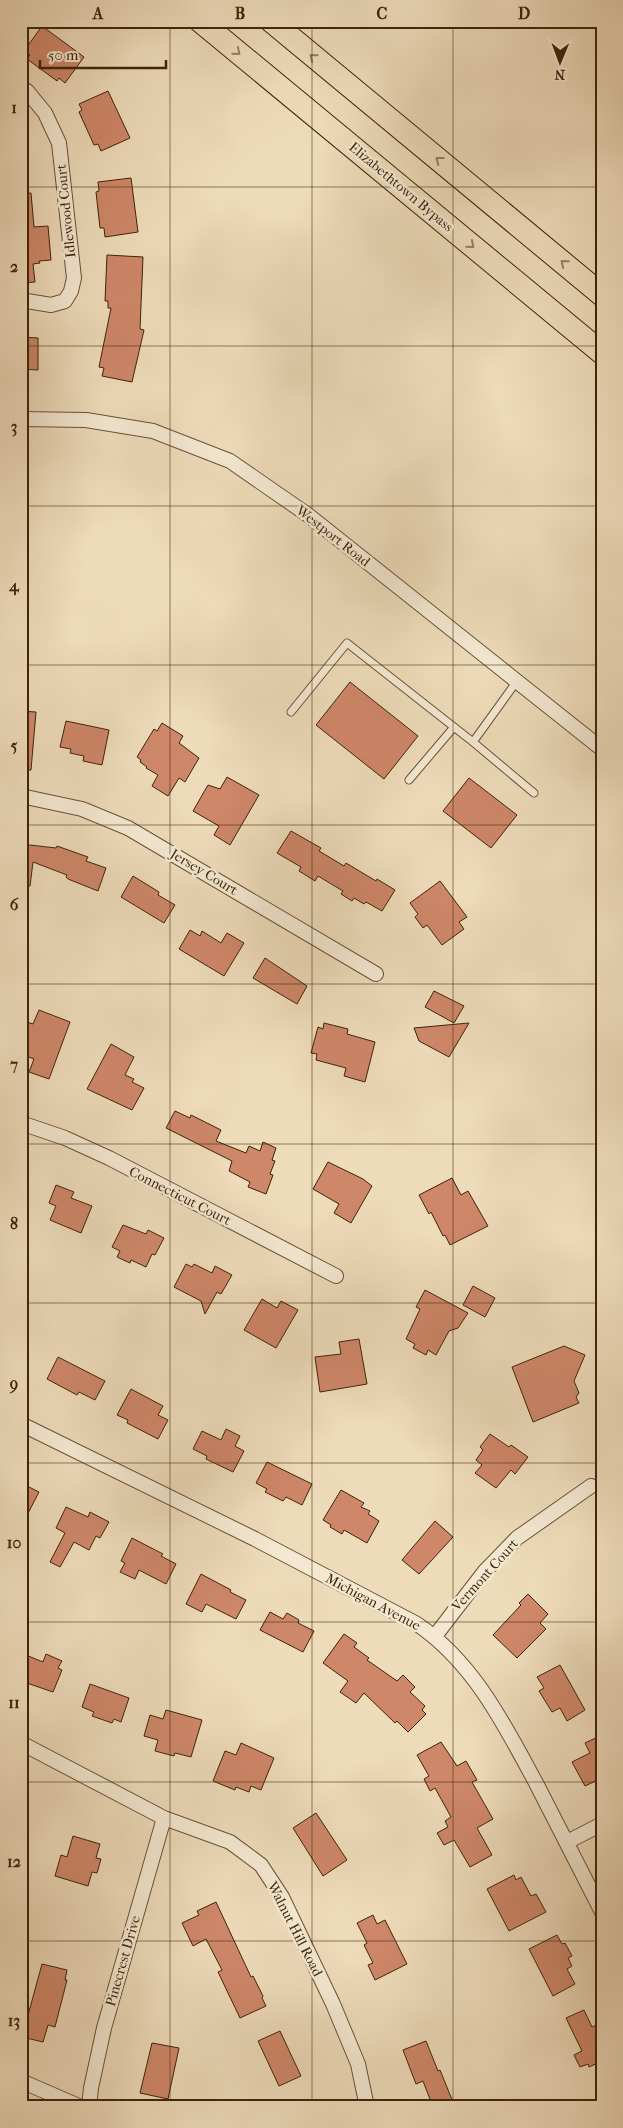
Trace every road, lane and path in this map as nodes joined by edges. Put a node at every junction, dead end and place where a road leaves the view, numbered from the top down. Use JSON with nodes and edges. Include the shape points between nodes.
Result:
{"nodes":[{"id":1,"x":200,"y":21,"type":"edge"},
{"id":2,"x":271,"y":21,"type":"edge"},
{"id":3,"x":21,"y":88,"type":"edge"},
{"id":4,"x":602,"y":295,"type":"edge"},
{"id":5,"x":21,"y":300,"type":"edge"},
{"id":6,"x":602,"y":353,"type":"edge"},
{"id":7,"x":21,"y":419,"type":"edge"},
{"id":8,"x":517,"y":681,"type":"junction"},
{"id":9,"x":291,"y":712,"type":"dead end"},
{"id":10,"x":454,"y":727,"type":"junction"},
{"id":11,"x":472,"y":742,"type":"junction"},
{"id":12,"x":602,"y":749,"type":"edge"},
{"id":13,"x":410,"y":780,"type":"dead end"},
{"id":14,"x":534,"y":793,"type":"dead end"},
{"id":15,"x":21,"y":796,"type":"edge"},
{"id":16,"x":376,"y":974,"type":"dead end"},
{"id":17,"x":21,"y":1123,"type":"edge"},
{"id":18,"x":336,"y":1276,"type":"dead end"},
{"id":19,"x":21,"y":1424,"type":"edge"},
{"id":20,"x":591,"y":1486,"type":"dead end"},
{"id":21,"x":434,"y":1636,"type":"junction"},
{"id":22,"x":21,"y":1742,"type":"edge"},
{"id":23,"x":164,"y":1818,"type":"junction"},
{"id":24,"x":602,"y":1824,"type":"edge"},
{"id":25,"x":567,"y":1842,"type":"junction"},
{"id":26,"x":602,"y":1912,"type":"edge"},
{"id":27,"x":21,"y":2081,"type":"edge"},
{"id":28,"x":81,"y":2107,"type":"edge"},
{"id":29,"x":89,"y":2107,"type":"edge"},
{"id":30,"x":367,"y":2107,"type":"edge"}],
"edges":[{"from":1,"to":6,"type":"highway","name":"Elizabethtown Bypass","one_way":true},
{"from":4,"to":2,"type":"highway","one_way":true},
{"from":3,"to":5,"type":"street","name":"Idlewood Court","via":[[45,113],[58,143],[74,278],[65,301],[51,305]]},
{"from":7,"to":8,"type":"street","name":"Westport Road","via":[[86,420],[153,431],[230,461],[308,515]]},
{"from":8,"to":11,"type":"lane"},
{"from":8,"to":12,"type":"street","name":"Westport Road"},
{"from":9,"to":10,"type":"lane","via":[[347,643]]},
{"from":10,"to":11,"type":"lane"},
{"from":10,"to":13,"type":"lane"},
{"from":11,"to":14,"type":"lane"},
{"from":15,"to":16,"type":"street","name":"Jersey Court","via":[[82,809],[128,828]]},
{"from":17,"to":18,"type":"street","name":"Connecticut Court","via":[[109,1158]]},
{"from":19,"to":21,"type":"street","name":"Michigan Avenue","via":[[255,1539]]},
{"from":20,"to":21,"type":"street","name":"Vermont Court","via":[[517,1538],[485,1571]]},
{"from":21,"to":25,"type":"street","name":"Michigan Avenue","via":[[452,1652],[482,1689]]},
{"from":22,"to":23,"type":"street","name":"Walnut Hill Road"},
{"from":23,"to":29,"type":"street","name":"Pinecrest Drive","via":[[104,2028]]},
{"from":23,"to":30,"type":"street","name":"Walnut Hill Road","via":[[230,1842],[261,1865],[272,1880],[333,2004],[358,2064]]},
{"from":24,"to":25,"type":"street"},
{"from":25,"to":26,"type":"street","name":"Michigan Avenue"},
{"from":27,"to":28,"type":"street"}]}
